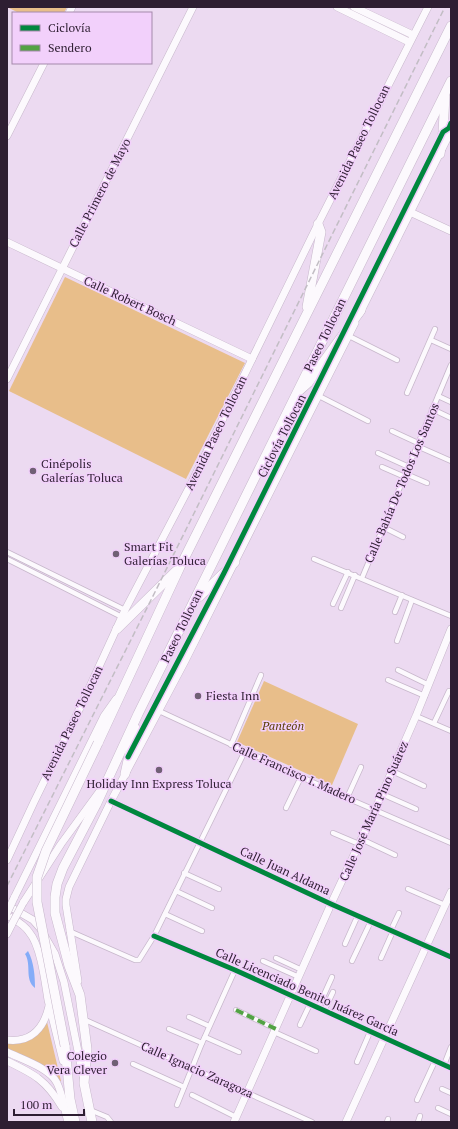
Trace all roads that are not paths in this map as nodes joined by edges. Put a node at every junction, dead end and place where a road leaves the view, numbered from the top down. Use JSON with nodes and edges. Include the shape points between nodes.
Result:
{"nodes":[{"id":1,"x":193,"y":7,"type":"edge"},
{"id":2,"x":337,"y":7,"type":"edge"},
{"id":3,"x":354,"y":7,"type":"edge"},
{"id":4,"x":428,"y":7,"type":"edge"},
{"id":5,"x":451,"y":26,"type":"edge"},
{"id":6,"x":413,"y":35,"type":"junction"},
{"id":7,"x":409,"y":42,"type":"junction"},
{"id":8,"x":43,"y":64,"type":"edge"},
{"id":9,"x":451,"y":81,"type":"edge"},
{"id":10,"x":445,"y":93,"type":"junction"},
{"id":11,"x":451,"y":131,"type":"edge"},
{"id":12,"x":7,"y":136,"type":"edge"},
{"id":13,"x":440,"y":154,"type":"junction"},
{"id":14,"x":410,"y":212,"type":"junction"},
{"id":15,"x":318,"y":224,"type":"junction"},
{"id":16,"x":451,"y":231,"type":"edge"},
{"id":17,"x":7,"y":242,"type":"edge"},
{"id":18,"x":62,"y":269,"type":"junction"},
{"id":19,"x":362,"y":310,"type":"junction"},
{"id":20,"x":304,"y":320,"type":"junction"},
{"id":21,"x":435,"y":329,"type":"dead end"},
{"id":22,"x":349,"y":336,"type":"junction"},
{"id":23,"x":430,"y":340,"type":"junction"},
{"id":24,"x":451,"y":349,"type":"edge"},
{"id":25,"x":252,"y":359,"type":"junction"},
{"id":26,"x":397,"y":360,"type":"dead end"},
{"id":27,"x":451,"y":365,"type":"edge"},
{"id":28,"x":7,"y":379,"type":"edge"},
{"id":29,"x":407,"y":393,"type":"dead end"},
{"id":30,"x":295,"y":395,"type":"junction"},
{"id":31,"x":319,"y":396,"type":"junction"},
{"id":32,"x":438,"y":396,"type":"junction"},
{"id":33,"x":451,"y":402,"type":"edge"},
{"id":34,"x":432,"y":409,"type":"junction"},
{"id":35,"x":451,"y":418,"type":"edge"},
{"id":36,"x":368,"y":421,"type":"dead end"},
{"id":37,"x":392,"y":431,"type":"dead end"},
{"id":38,"x":418,"y":444,"type":"junction"},
{"id":39,"x":378,"y":453,"type":"dead end"},
{"id":40,"x":451,"y":461,"type":"edge"},
{"id":41,"x":382,"y":467,"type":"dead end"},
{"id":42,"x":409,"y":467,"type":"junction"},
{"id":43,"x":405,"y":476,"type":"junction"},
{"id":44,"x":427,"y":483,"type":"dead end"},
{"id":45,"x":383,"y":527,"type":"junction"},
{"id":46,"x":404,"y":537,"type":"dead end"},
{"id":47,"x":7,"y":552,"type":"edge"},
{"id":48,"x":7,"y":559,"type":"edge"},
{"id":49,"x":314,"y":559,"type":"dead end"},
{"id":50,"x":235,"y":562,"type":"junction"},
{"id":51,"x":180,"y":567,"type":"junction"},
{"id":52,"x":348,"y":572,"type":"junction"},
{"id":53,"x":355,"y":575,"type":"junction"},
{"id":54,"x":362,"y":578,"type":"junction"},
{"id":55,"x":402,"y":595,"type":"junction"},
{"id":56,"x":412,"y":600,"type":"junction"},
{"id":57,"x":193,"y":602,"type":"junction"},
{"id":58,"x":333,"y":604,"type":"dead end"},
{"id":59,"x":341,"y":608,"type":"dead end"},
{"id":60,"x":395,"y":612,"type":"dead end"},
{"id":61,"x":124,"y":614,"type":"junction"},
{"id":62,"x":451,"y":616,"type":"edge"},
{"id":63,"x":116,"y":629,"type":"junction"},
{"id":64,"x":451,"y":630,"type":"edge"},
{"id":65,"x":397,"y":641,"type":"dead end"},
{"id":66,"x":448,"y":643,"type":"edge"},
{"id":67,"x":398,"y":670,"type":"dead end"},
{"id":68,"x":262,"y":675,"type":"dead end"},
{"id":69,"x":388,"y":680,"type":"dead end"},
{"id":70,"x":429,"y":684,"type":"junction"},
{"id":71,"x":449,"y":691,"type":"dead end"},
{"id":72,"x":120,"y":695,"type":"junction"},
{"id":73,"x":425,"y":696,"type":"junction"},
{"id":74,"x":159,"y":711,"type":"junction"},
{"id":75,"x":138,"y":714,"type":"junction"},
{"id":76,"x":416,"y":716,"type":"junction"},
{"id":77,"x":434,"y":723,"type":"junction"},
{"id":78,"x":451,"y":731,"type":"edge"},
{"id":79,"x":231,"y":745,"type":"junction"},
{"id":80,"x":245,"y":751,"type":"junction"},
{"id":81,"x":361,"y":767,"type":"dead end"},
{"id":82,"x":392,"y":771,"type":"junction"},
{"id":83,"x":125,"y":774,"type":"junction"},
{"id":84,"x":301,"y":777,"type":"junction"},
{"id":85,"x":105,"y":784,"type":"junction"},
{"id":86,"x":424,"y":786,"type":"dead end"},
{"id":87,"x":382,"y":794,"type":"junction"},
{"id":88,"x":347,"y":798,"type":"junction"},
{"id":89,"x":111,"y":801,"type":"junction"},
{"id":90,"x":286,"y":808,"type":"dead end"},
{"id":91,"x":416,"y":809,"type":"dead end"},
{"id":92,"x":375,"y":810,"type":"junction"},
{"id":93,"x":333,"y":833,"type":"dead end"},
{"id":94,"x":200,"y":842,"type":"junction"},
{"id":95,"x":360,"y":842,"type":"junction"},
{"id":96,"x":451,"y":843,"type":"edge"},
{"id":97,"x":395,"y":855,"type":"dead end"},
{"id":98,"x":7,"y":860,"type":"edge"},
{"id":99,"x":184,"y":873,"type":"junction"},
{"id":100,"x":219,"y":889,"type":"dead end"},
{"id":101,"x":408,"y":889,"type":"dead end"},
{"id":102,"x":176,"y":891,"type":"junction"},
{"id":103,"x":451,"y":892,"type":"edge"},
{"id":104,"x":331,"y":904,"type":"junction"},
{"id":105,"x":7,"y":905,"type":"edge"},
{"id":106,"x":445,"y":906,"type":"junction"},
{"id":107,"x":212,"y":908,"type":"dead end"},
{"id":108,"x":399,"y":913,"type":"dead end"},
{"id":109,"x":7,"y":914,"type":"edge"},
{"id":110,"x":165,"y":914,"type":"junction"},
{"id":111,"x":358,"y":915,"type":"junction"},
{"id":112,"x":371,"y":921,"type":"junction"},
{"id":113,"x":69,"y":931,"type":"junction"},
{"id":114,"x":202,"y":931,"type":"dead end"},
{"id":115,"x":392,"y":931,"type":"junction"},
{"id":116,"x":7,"y":934,"type":"edge"},
{"id":117,"x":154,"y":936,"type":"junction"},
{"id":118,"x":345,"y":944,"type":"dead end"},
{"id":119,"x":426,"y":946,"type":"junction"},
{"id":120,"x":451,"y":957,"type":"edge"},
{"id":121,"x":276,"y":958,"type":"dead end"},
{"id":122,"x":381,"y":958,"type":"dead end"},
{"id":123,"x":263,"y":961,"type":"dead end"},
{"id":124,"x":352,"y":961,"type":"dead end"},
{"id":125,"x":235,"y":970,"type":"junction"},
{"id":126,"x":302,"y":970,"type":"junction"},
{"id":127,"x":299,"y":977,"type":"junction"},
{"id":128,"x":332,"y":977,"type":"dead end"},
{"id":129,"x":333,"y":992,"type":"dead end"},
{"id":130,"x":80,"y":995,"type":"junction"},
{"id":131,"x":290,"y":996,"type":"junction"},
{"id":132,"x":49,"y":1004,"type":"junction"},
{"id":133,"x":310,"y":1004,"type":"junction"},
{"id":134,"x":318,"y":1008,"type":"junction"},
{"id":135,"x":236,"y":1010,"type":"dead end"},
{"id":136,"x":324,"y":1011,"type":"junction"},
{"id":137,"x":189,"y":1017,"type":"dead end"},
{"id":138,"x":82,"y":1019,"type":"junction"},
{"id":139,"x":300,"y":1025,"type":"dead end"},
{"id":140,"x":209,"y":1026,"type":"junction"},
{"id":141,"x":169,"y":1029,"type":"dead end"},
{"id":142,"x":275,"y":1030,"type":"junction"},
{"id":143,"x":370,"y":1032,"type":"junction"},
{"id":144,"x":205,"y":1037,"type":"junction"},
{"id":145,"x":385,"y":1038,"type":"junction"},
{"id":146,"x":7,"y":1040,"type":"edge"},
{"id":147,"x":202,"y":1043,"type":"junction"},
{"id":148,"x":451,"y":1047,"type":"edge"},
{"id":149,"x":316,"y":1051,"type":"dead end"},
{"id":150,"x":7,"y":1052,"type":"edge"},
{"id":151,"x":239,"y":1052,"type":"dead end"},
{"id":152,"x":7,"y":1061,"type":"edge"},
{"id":153,"x":435,"y":1061,"type":"junction"},
{"id":154,"x":357,"y":1062,"type":"dead end"},
{"id":155,"x":133,"y":1064,"type":"dead end"},
{"id":156,"x":444,"y":1065,"type":"junction"},
{"id":157,"x":192,"y":1067,"type":"junction"},
{"id":158,"x":451,"y":1068,"type":"edge"},
{"id":159,"x":67,"y":1074,"type":"junction"},
{"id":160,"x":84,"y":1083,"type":"junction"},
{"id":161,"x":184,"y":1087,"type":"junction"},
{"id":162,"x":442,"y":1090,"type":"dead end"},
{"id":163,"x":246,"y":1092,"type":"junction"},
{"id":164,"x":451,"y":1093,"type":"edge"},
{"id":165,"x":192,"y":1096,"type":"dead end"},
{"id":166,"x":70,"y":1099,"type":"junction"},
{"id":167,"x":417,"y":1100,"type":"dead end"},
{"id":168,"x":176,"y":1105,"type":"dead end"},
{"id":169,"x":438,"y":1108,"type":"dead end"},
{"id":170,"x":90,"y":1110,"type":"junction"},
{"id":171,"x":65,"y":1112,"type":"junction"},
{"id":172,"x":451,"y":1114,"type":"edge"},
{"id":173,"x":420,"y":1116,"type":"dead end"},
{"id":174,"x":235,"y":1119,"type":"edge"},
{"id":175,"x":69,"y":1122,"type":"edge"},
{"id":176,"x":75,"y":1122,"type":"edge"},
{"id":177,"x":92,"y":1122,"type":"edge"},
{"id":178,"x":111,"y":1122,"type":"edge"},
{"id":179,"x":312,"y":1122,"type":"edge"},
{"id":180,"x":346,"y":1122,"type":"edge"},
{"id":181,"x":418,"y":1122,"type":"edge"}],
"edges":[{"from":1,"to":18,"type":"main road","name":"Calle Primero de Mayo"},
{"from":2,"to":7,"type":"main road"},
{"from":3,"to":6,"type":"main road"},
{"from":4,"to":6,"type":"main road","name":"Avenida Paseo Tollocan"},
{"from":5,"to":20,"type":"highway","name":"Paseo Tollocan"},
{"from":6,"to":7,"type":"main road","name":"Avenida Paseo Tollocan"},
{"from":7,"to":15,"type":"main road","name":"Avenida Paseo Tollocan"},
{"from":8,"to":12,"type":"main road"},
{"from":9,"to":10,"type":"highway","name":"Paseo Tollocan"},
{"from":10,"to":13,"type":"highway"},
{"from":10,"to":30,"type":"highway","name":"Paseo Tollocan"},
{"from":11,"to":13,"type":"main road"},
{"from":13,"to":14,"type":"main road"},
{"from":14,"to":16,"type":"main road"},
{"from":14,"to":19,"type":"main road"},
{"from":15,"to":20,"type":"highway","via":[[321,232]]},
{"from":15,"to":25,"type":"main road","name":"Avenida Paseo Tollocan"},
{"from":17,"to":18,"type":"main road","name":"Calle Robert Bosch"},
{"from":18,"to":25,"type":"main road","name":"Calle Robert Bosch"},
{"from":18,"to":28,"type":"main road","name":"Calle Primero de Mayo"},
{"from":19,"to":22,"type":"main road"},
{"from":19,"to":30,"type":"highway","via":[[308,383]]},
{"from":20,"to":51,"type":"highway","name":"Paseo Tollocan"},
{"from":21,"to":23,"type":"street"},
{"from":22,"to":26,"type":"street"},
{"from":22,"to":31,"type":"main road"},
{"from":23,"to":24,"type":"street"},
{"from":23,"to":29,"type":"street"},
{"from":25,"to":61,"type":"main road","name":"Avenida Paseo Tollocan"},
{"from":27,"to":32,"type":"street","name":"Calle Bahía De Todos Los Santos"},
{"from":30,"to":57,"type":"highway","name":"Paseo Tollocan"},
{"from":31,"to":36,"type":"street"},
{"from":31,"to":50,"type":"main road"},
{"from":32,"to":33,"type":"street"},
{"from":32,"to":34,"type":"street","name":"Calle Bahía De Todos Los Santos"},
{"from":34,"to":35,"type":"street"},
{"from":34,"to":38,"type":"street","name":"Calle Bahía De Todos Los Santos"},
{"from":37,"to":38,"type":"street"},
{"from":38,"to":40,"type":"street"},
{"from":38,"to":42,"type":"street","name":"Calle Bahía De Todos Los Santos"},
{"from":39,"to":42,"type":"street"},
{"from":41,"to":43,"type":"street"},
{"from":42,"to":43,"type":"street","name":"Calle Bahía De Todos Los Santos"},
{"from":43,"to":44,"type":"street"},
{"from":43,"to":45,"type":"street","name":"Calle Bahía De Todos Los Santos"},
{"from":45,"to":46,"type":"street"},
{"from":45,"to":54,"type":"street","name":"Calle Bahía De Todos Los Santos"},
{"from":47,"to":61,"type":"street"},
{"from":48,"to":61,"type":"street"},
{"from":49,"to":52,"type":"street"},
{"from":50,"to":57,"type":"highway"},
{"from":50,"to":74,"type":"main road"},
{"from":51,"to":63,"type":"highway"},
{"from":51,"to":72,"type":"highway","name":"Paseo Tollocan"},
{"from":52,"to":53,"type":"street"},
{"from":52,"to":58,"type":"street"},
{"from":53,"to":54,"type":"street"},
{"from":53,"to":59,"type":"street"},
{"from":54,"to":55,"type":"street"},
{"from":55,"to":56,"type":"street"},
{"from":55,"to":60,"type":"street"},
{"from":56,"to":62,"type":"street"},
{"from":56,"to":65,"type":"street"},
{"from":57,"to":75,"type":"highway","name":"Paseo Tollocan"},
{"from":61,"to":63,"type":"main road","name":"Avenida Paseo Tollocan"},
{"from":63,"to":98,"type":"main road","name":"Avenida Paseo Tollocan"},
{"from":64,"to":66,"type":"main road","name":"Calle José María Pino Suárez"},
{"from":66,"to":70,"type":"main road","name":"Calle José María Pino Suárez"},
{"from":67,"to":70,"type":"street"},
{"from":68,"to":79,"type":"street"},
{"from":69,"to":73,"type":"street"},
{"from":70,"to":73,"type":"main road","name":"Calle José María Pino Suárez"},
{"from":71,"to":77,"type":"street"},
{"from":72,"to":109,"type":"main road","bridge":true,"via":[[104,716]]},
{"from":72,"to":159,"type":"highway","bridge":true,"via":[[46,851],[37,877],[37,902],[65,1046]]},
{"from":73,"to":76,"type":"main road","name":"Calle José María Pino Suárez"},
{"from":74,"to":79,"type":"street","name":"Calle Francisco I. Madero"},
{"from":74,"to":83,"type":"main road"},
{"from":75,"to":83,"type":"highway"},
{"from":75,"to":85,"type":"highway","name":"Paseo Tollocan"},
{"from":76,"to":77,"type":"street"},
{"from":76,"to":82,"type":"main road","name":"Calle José María Pino Suárez"},
{"from":77,"to":78,"type":"street"},
{"from":79,"to":80,"type":"street","name":"Calle Francisco I. Madero"},
{"from":80,"to":84,"type":"street","name":"Calle Francisco I. Madero"},
{"from":80,"to":94,"type":"street"},
{"from":81,"to":88,"type":"street"},
{"from":82,"to":86,"type":"street"},
{"from":82,"to":87,"type":"main road","name":"Calle José María Pino Suárez"},
{"from":83,"to":89,"type":"main road"},
{"from":84,"to":88,"type":"street","name":"Calle Francisco I. Madero"},
{"from":84,"to":90,"type":"street"},
{"from":85,"to":116,"type":"main road","bridge":true,"via":[[61,844],[23,903]]},
{"from":85,"to":130,"type":"highway","via":[[63,868],[55,898],[55,913],[69,966]]},
{"from":87,"to":91,"type":"street"},
{"from":87,"to":92,"type":"main road","name":"Calle José María Pino Suárez"},
{"from":88,"to":92,"type":"street","name":"Calle Francisco I. Madero"},
{"from":89,"to":94,"type":"street","name":"Calle Juan Aldama"},
{"from":89,"to":113,"type":"main road","via":[[70,887],[66,905]]},
{"from":92,"to":95,"type":"main road","name":"Calle José María Pino Suárez"},
{"from":92,"to":96,"type":"street","name":"Calle Francisco I. Madero"},
{"from":93,"to":95,"type":"street"},
{"from":94,"to":99,"type":"street"},
{"from":94,"to":104,"type":"street","name":"Calle Juan Aldama"},
{"from":95,"to":97,"type":"street"},
{"from":95,"to":104,"type":"main road","name":"Calle José María Pino Suárez"},
{"from":99,"to":100,"type":"street"},
{"from":99,"to":102,"type":"street"},
{"from":101,"to":106,"type":"street"},
{"from":102,"to":107,"type":"street"},
{"from":102,"to":110,"type":"street"},
{"from":103,"to":106,"type":"main road"},
{"from":104,"to":111,"type":"street","name":"Calle Juan Aldama"},
{"from":104,"to":126,"type":"main road","name":"Calle José María Pino Suárez"},
{"from":105,"to":160,"type":"main road","via":[[33,920],[55,954],[64,982]]},
{"from":106,"to":119,"type":"main road"},
{"from":108,"to":115,"type":"street"},
{"from":109,"to":132,"type":"main road","via":[[30,932],[34,940]]},
{"from":110,"to":114,"type":"street"},
{"from":110,"to":117,"type":"street"},
{"from":111,"to":112,"type":"street","name":"Calle Juan Aldama"},
{"from":111,"to":118,"type":"street"},
{"from":112,"to":115,"type":"street","name":"Calle Juan Aldama"},
{"from":112,"to":124,"type":"street"},
{"from":113,"to":117,"type":"street","via":[[137,961]]},
{"from":113,"to":130,"type":"main road"},
{"from":115,"to":119,"type":"street","name":"Calle Juan Aldama"},
{"from":115,"to":122,"type":"street"},
{"from":117,"to":125,"type":"street","name":"Calle Licenciado Benito Juárez García"},
{"from":119,"to":120,"type":"street","name":"Calle Juan Aldama"},
{"from":119,"to":145,"type":"main road"},
{"from":121,"to":126,"type":"street"},
{"from":123,"to":127,"type":"street"},
{"from":125,"to":131,"type":"street","name":"Calle Licenciado Benito Juárez García"},
{"from":125,"to":140,"type":"street"},
{"from":126,"to":127,"type":"main road","name":"Calle José María Pino Suárez"},
{"from":127,"to":131,"type":"main road","name":"Calle José María Pino Suárez"},
{"from":128,"to":134,"type":"street"},
{"from":129,"to":136,"type":"street"},
{"from":130,"to":138,"type":"highway"},
{"from":131,"to":133,"type":"street","name":"Calle Licenciado Benito Juárez García"},
{"from":131,"to":142,"type":"main road","name":"Calle José María Pino Suárez"},
{"from":132,"to":146,"type":"main road","via":[[45,1019],[37,1031],[25,1038]]},
{"from":132,"to":159,"type":"main road"},
{"from":133,"to":134,"type":"street","name":"Calle Licenciado Benito Juárez García"},
{"from":133,"to":139,"type":"street"},
{"from":134,"to":136,"type":"street","name":"Calle Licenciado Benito Juárez García"},
{"from":135,"to":142,"type":"street"},
{"from":136,"to":143,"type":"street","name":"Calle Licenciado Benito Juárez García"},
{"from":137,"to":140,"type":"street"},
{"from":138,"to":157,"type":"street","name":"Calle Ignacio Zaragoza"},
{"from":138,"to":160,"type":"highway","via":[[86,1049]]},
{"from":140,"to":144,"type":"street"},
{"from":141,"to":147,"type":"street"},
{"from":142,"to":149,"type":"street"},
{"from":142,"to":163,"type":"main road","name":"Calle José María Pino Suárez"},
{"from":143,"to":145,"type":"street","name":"Calle Licenciado Benito Juárez García"},
{"from":143,"to":154,"type":"street"},
{"from":144,"to":147,"type":"street"},
{"from":144,"to":151,"type":"street"},
{"from":145,"to":153,"type":"street","name":"Calle Licenciado Benito Juárez García"},
{"from":145,"to":180,"type":"main road"},
{"from":147,"to":157,"type":"street"},
{"from":148,"to":156,"type":"street"},
{"from":150,"to":171,"type":"main road","via":[[52,1076],[61,1092]]},
{"from":152,"to":171,"type":"main road","via":[[38,1077]]},
{"from":153,"to":156,"type":"street","name":"Calle Licenciado Benito Juárez García"},
{"from":153,"to":167,"type":"street"},
{"from":155,"to":161,"type":"street"},
{"from":156,"to":158,"type":"street","name":"Calle Licenciado Benito Juárez García"},
{"from":157,"to":161,"type":"street"},
{"from":157,"to":163,"type":"street","name":"Calle Ignacio Zaragoza"},
{"from":159,"to":166,"type":"highway"},
{"from":160,"to":170,"type":"highway"},
{"from":161,"to":168,"type":"street"},
{"from":162,"to":164,"type":"street"},
{"from":163,"to":174,"type":"main road","name":"Calle José María Pino Suárez"},
{"from":163,"to":179,"type":"street","name":"Calle Ignacio Zaragoza"},
{"from":165,"to":174,"type":"street"},
{"from":166,"to":175,"type":"highway"},
{"from":166,"to":176,"type":"highway"},
{"from":169,"to":172,"type":"street"},
{"from":170,"to":177,"type":"highway"},
{"from":170,"to":178,"type":"street","via":[[108,1117]]},
{"from":171,"to":175,"type":"main road"},
{"from":173,"to":181,"type":"street"}]}
